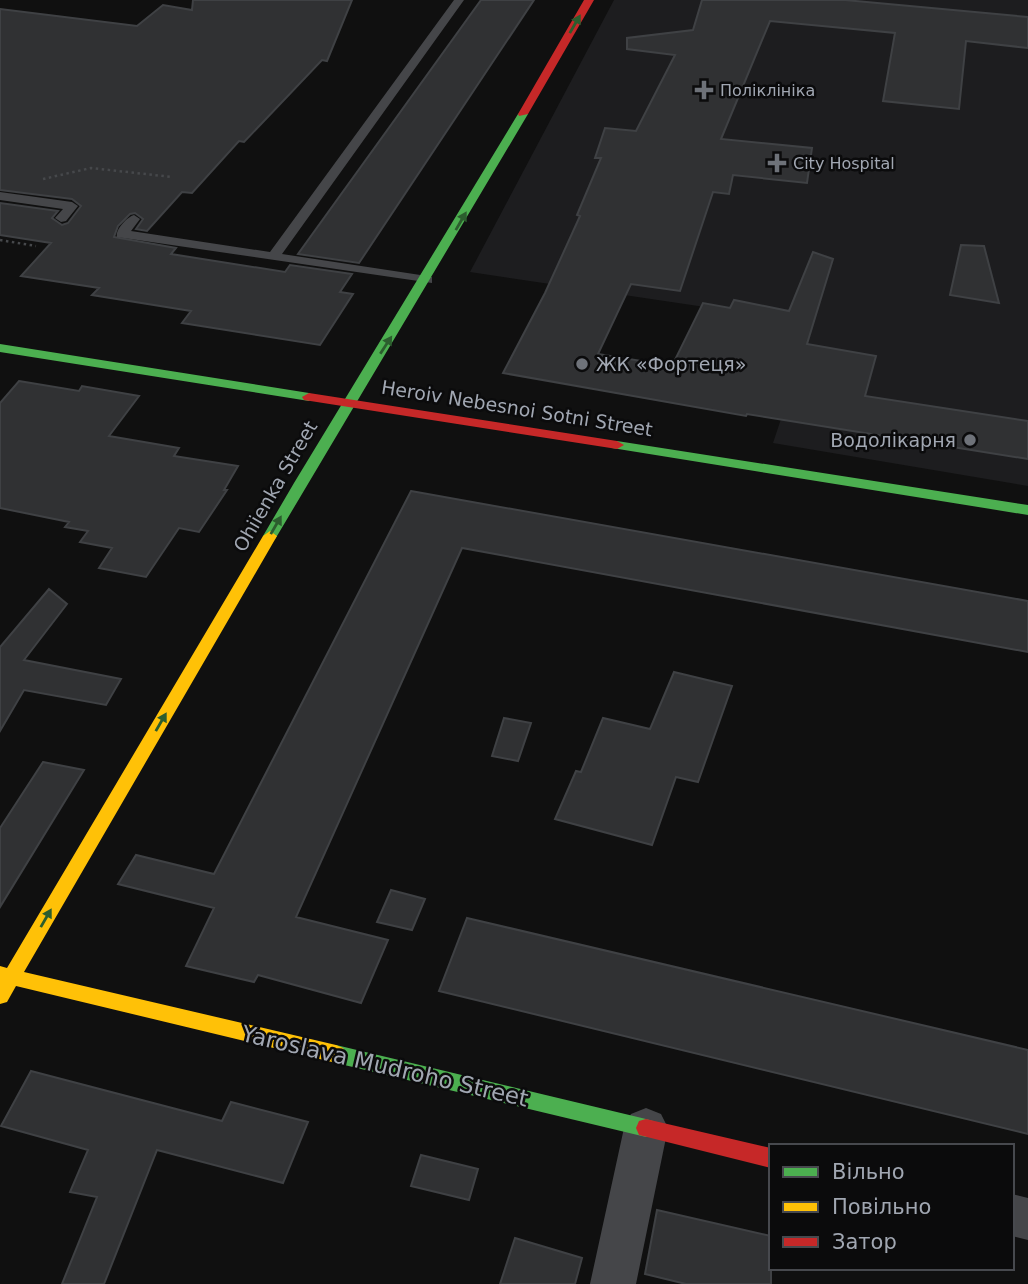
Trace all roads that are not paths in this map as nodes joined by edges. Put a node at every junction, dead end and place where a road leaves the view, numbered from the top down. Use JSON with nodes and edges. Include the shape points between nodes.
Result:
{"nodes":[{"id":1,"x":459,"y":0,"type":"edge"},
{"id":2,"x":589,"y":0,"type":"edge"},
{"id":3,"x":0,"y":196,"type":"edge"},
{"id":4,"x":61,"y":218,"type":"dead end"},
{"id":5,"x":134,"y":219,"type":"dead end"},
{"id":6,"x":274,"y":256,"type":"junction"},
{"id":7,"x":427,"y":280,"type":"junction"},
{"id":8,"x":0,"y":348,"type":"edge"},
{"id":9,"x":349,"y":402,"type":"junction"},
{"id":10,"x":1028,"y":510,"type":"edge"},
{"id":11,"x":6,"y":975,"type":"edge"},
{"id":12,"x":0,"y":996,"type":"edge"},
{"id":13,"x":646,"y":1128,"type":"junction"},
{"id":14,"x":769,"y":1158,"type":"edge"},
{"id":15,"x":612,"y":1284,"type":"edge"}],
"edges":[{"from":1,"to":6,"type":"lane"},
{"from":7,"to":2,"type":"street","name":"Ohiienka Street","one_way":true},
{"from":3,"to":4,"type":"lane","via":[[72,206]]},
{"from":5,"to":6,"type":"lane","via":[[121,234]]},
{"from":6,"to":7,"type":"lane"},
{"from":9,"to":7,"type":"street","name":"Ohiienka Street","one_way":true},
{"from":8,"to":9,"type":"street","name":"Heroiv Nebesnoi Sotni Street"},
{"from":9,"to":10,"type":"street","name":"Heroiv Nebesnoi Sotni Street"},
{"from":11,"to":9,"type":"street","name":"Ohiienka Street","one_way":true},
{"from":11,"to":12,"type":"street","name":"Ohiienka Street"},
{"from":11,"to":13,"type":"street","name":"Yaroslava Mudroho Street"},
{"from":13,"to":14,"type":"street","name":"Yaroslava Mudroho Street"},
{"from":13,"to":15,"type":"street"}]}
